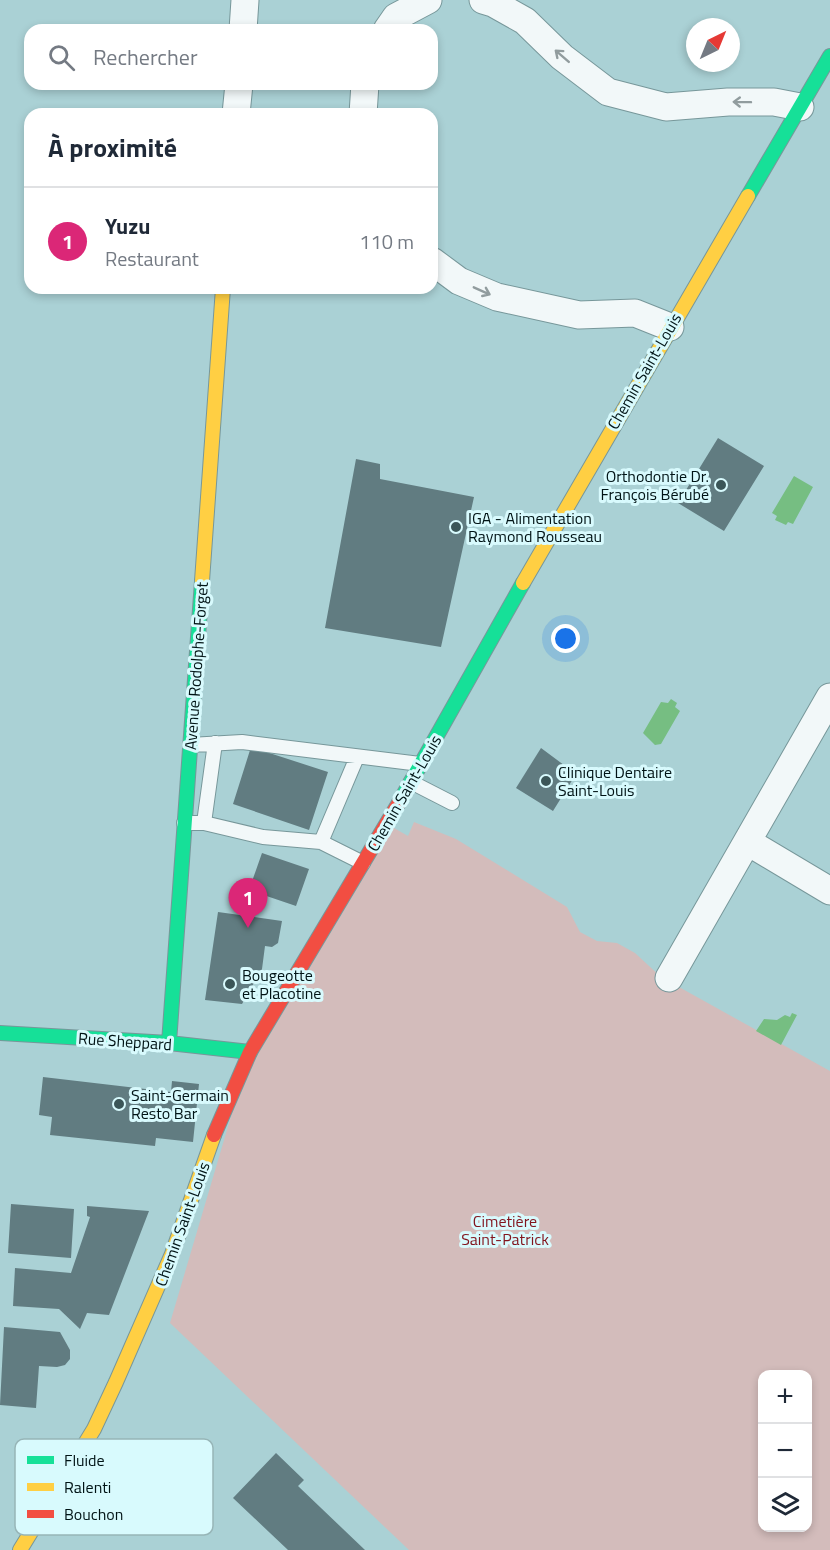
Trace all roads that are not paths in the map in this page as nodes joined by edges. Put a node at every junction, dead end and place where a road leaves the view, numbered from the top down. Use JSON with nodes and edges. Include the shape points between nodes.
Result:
{"nodes":[{"id":1,"x":245,"y":0,"type":"edge"},
{"id":2,"x":428,"y":0,"type":"edge"},
{"id":3,"x":483,"y":0,"type":"edge"},
{"id":4,"x":243,"y":24,"type":"edge"},
{"id":5,"x":391,"y":24,"type":"edge"},
{"id":6,"x":828,"y":65,"type":"edge"},
{"id":7,"x":238,"y":90,"type":"edge"},
{"id":8,"x":365,"y":90,"type":"edge"},
{"id":9,"x":800,"y":107,"type":"junction"},
{"id":10,"x":236,"y":108,"type":"edge"},
{"id":11,"x":363,"y":108,"type":"edge"},
{"id":12,"x":438,"y":265,"type":"edge"},
{"id":13,"x":224,"y":294,"type":"edge"},
{"id":14,"x":670,"y":327,"type":"junction"},
{"id":15,"x":830,"y":697,"type":"edge"},
{"id":16,"x":215,"y":743,"type":"junction"},
{"id":17,"x":190,"y":745,"type":"junction"},
{"id":18,"x":357,"y":757,"type":"junction"},
{"id":19,"x":422,"y":764,"type":"junction"},
{"id":20,"x":411,"y":782,"type":"junction"},
{"id":21,"x":452,"y":803,"type":"dead end"},
{"id":22,"x":184,"y":823,"type":"junction"},
{"id":23,"x":204,"y":823,"type":"junction"},
{"id":24,"x":321,"y":842,"type":"junction"},
{"id":25,"x":748,"y":842,"type":"junction"},
{"id":26,"x":363,"y":863,"type":"junction"},
{"id":27,"x":830,"y":891,"type":"edge"},
{"id":28,"x":669,"y":978,"type":"dead end"},
{"id":29,"x":0,"y":1033,"type":"edge"},
{"id":30,"x":169,"y":1043,"type":"junction"},
{"id":31,"x":250,"y":1052,"type":"junction"},
{"id":32,"x":174,"y":1192,"type":"dead end"},
{"id":33,"x":192,"y":1200,"type":"junction"},
{"id":34,"x":88,"y":1439,"type":"edge"},
{"id":35,"x":29,"y":1535,"type":"edge"},
{"id":36,"x":20,"y":1550,"type":"edge"}],
"edges":[{"from":1,"to":4,"type":"street"},
{"from":2,"to":5,"type":"street","via":[[396,17]]},
{"from":9,"to":3,"type":"street","one_way":true,"via":[[774,102],[666,107],[608,92],[562,57],[525,21]]},
{"from":6,"to":9,"type":"street","name":"Chemin Saint-Louis"},
{"from":7,"to":10,"type":"street"},
{"from":8,"to":11,"type":"street"},
{"from":9,"to":14,"type":"street","name":"Chemin Saint-Louis"},
{"from":12,"to":14,"type":"street","one_way":true,"via":[[459,281],[497,297],[579,315],[635,314]]},
{"from":13,"to":17,"type":"street","name":"Avenue Rodolphe-Forget"},
{"from":14,"to":19,"type":"street","name":"Chemin Saint-Louis"},
{"from":15,"to":25,"type":"street"},
{"from":16,"to":17,"type":"lane"},
{"from":16,"to":18,"type":"lane","via":[[242,742]]},
{"from":16,"to":23,"type":"lane"},
{"from":17,"to":22,"type":"street","name":"Avenue Rodolphe-Forget"},
{"from":18,"to":19,"type":"lane"},
{"from":18,"to":24,"type":"lane"},
{"from":19,"to":20,"type":"street","name":"Chemin Saint-Louis"},
{"from":20,"to":21,"type":"lane"},
{"from":20,"to":26,"type":"street","name":"Chemin Saint-Louis"},
{"from":22,"to":23,"type":"lane"},
{"from":22,"to":30,"type":"street","name":"Avenue Rodolphe-Forget"},
{"from":23,"to":24,"type":"lane","via":[[262,837]]},
{"from":24,"to":26,"type":"lane"},
{"from":25,"to":27,"type":"street"},
{"from":25,"to":28,"type":"street"},
{"from":26,"to":31,"type":"street","name":"Chemin Saint-Louis"},
{"from":29,"to":30,"type":"street","name":"Rue Sheppard"},
{"from":30,"to":31,"type":"street","name":"Rue Sheppard"},
{"from":31,"to":33,"type":"street","name":"Chemin Saint-Louis","via":[[222,1111]]},
{"from":32,"to":33,"type":"lane"},
{"from":33,"to":34,"type":"street","name":"Chemin Saint-Louis","via":[[148,1313]]},
{"from":35,"to":36,"type":"street","name":"Chemin Saint-Louis"}]}
